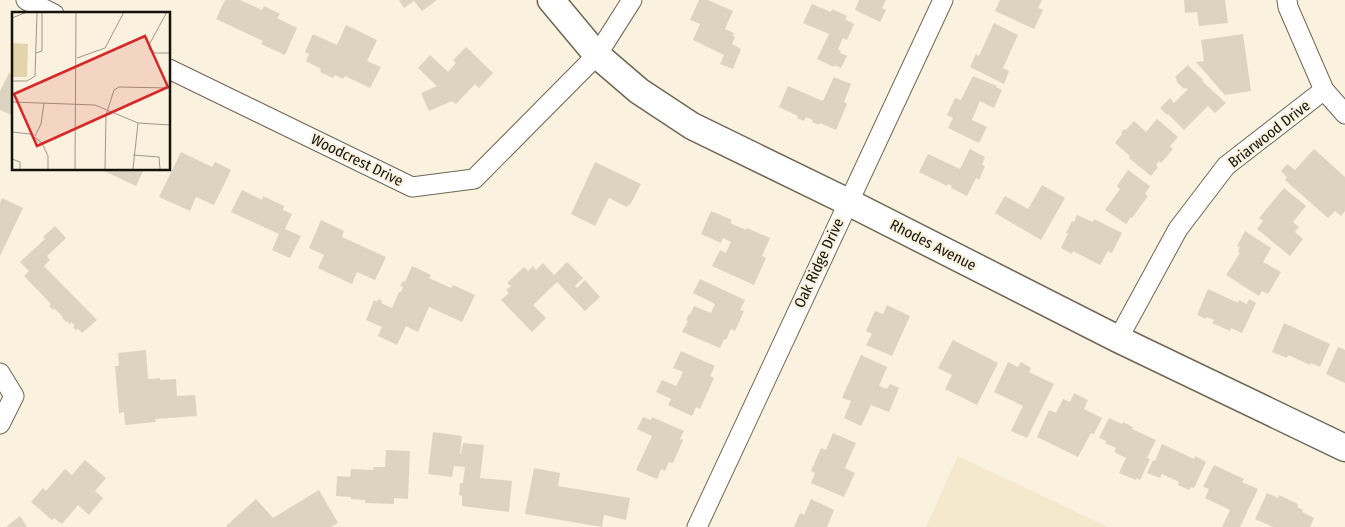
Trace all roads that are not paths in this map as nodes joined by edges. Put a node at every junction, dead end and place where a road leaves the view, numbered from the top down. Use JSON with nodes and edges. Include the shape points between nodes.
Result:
{"nodes":[{"id":1,"x":26,"y":0,"type":"edge"},
{"id":2,"x":551,"y":0,"type":"edge"},
{"id":3,"x":632,"y":0,"type":"edge"},
{"id":4,"x":943,"y":0,"type":"edge"},
{"id":5,"x":1287,"y":0,"type":"edge"},
{"id":6,"x":50,"y":12,"type":"edge"},
{"id":7,"x":597,"y":55,"type":"junction"},
{"id":8,"x":170,"y":69,"type":"edge"},
{"id":9,"x":1324,"y":90,"type":"junction"},
{"id":10,"x":1345,"y":114,"type":"edge"},
{"id":11,"x":848,"y":202,"type":"junction"},
{"id":12,"x":1118,"y":339,"type":"junction"},
{"id":13,"x":0,"y":373,"type":"edge"},
{"id":14,"x":0,"y":424,"type":"edge"},
{"id":15,"x":1345,"y":448,"type":"edge"},
{"id":16,"x":697,"y":527,"type":"edge"}],
"edges":[{"from":1,"to":6,"type":"street"},
{"from":2,"to":7,"type":"main road","name":"Rhodes Avenue"},
{"from":3,"to":7,"type":"street","name":"Woodcrest Drive"},
{"from":4,"to":11,"type":"street","name":"Oak Ridge Drive"},
{"from":5,"to":9,"type":"street","name":"Briarwood Drive"},
{"from":7,"to":8,"type":"street","name":"Woodcrest Drive","via":[[474,179],[412,187]]},
{"from":7,"to":11,"type":"main road","name":"Rhodes Avenue","via":[[639,92],[692,126]]},
{"from":9,"to":10,"type":"street"},
{"from":9,"to":12,"type":"street","name":"Briarwood Drive","via":[[1226,166],[1178,229]]},
{"from":11,"to":12,"type":"main road","name":"Rhodes Avenue"},
{"from":11,"to":16,"type":"street","name":"Oak Ridge Drive"},
{"from":12,"to":15,"type":"main road","name":"Rhodes Avenue"},
{"from":13,"to":14,"type":"street","via":[[14,396]]}]}
